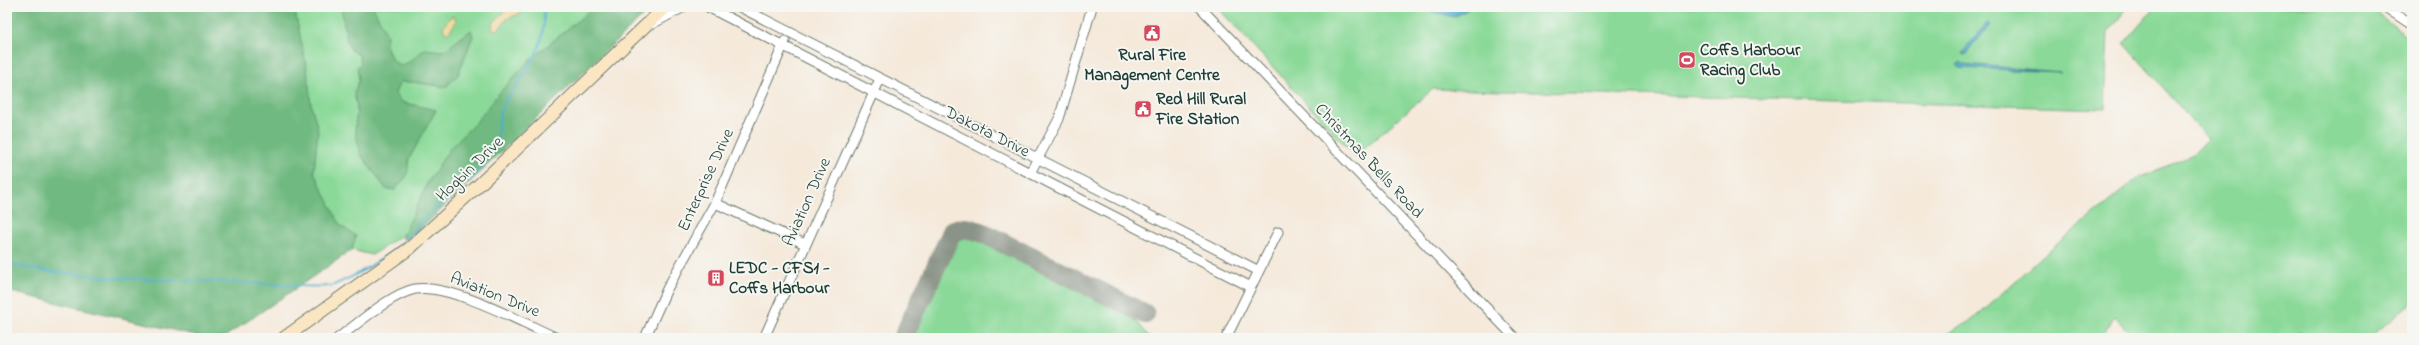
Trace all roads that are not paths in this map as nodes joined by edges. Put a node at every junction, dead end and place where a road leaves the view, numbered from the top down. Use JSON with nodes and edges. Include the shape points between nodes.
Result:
{"nodes":[{"id":1,"x":665,"y":7,"type":"edge"},
{"id":2,"x":684,"y":7,"type":"edge"},
{"id":3,"x":708,"y":7,"type":"edge"},
{"id":4,"x":740,"y":7,"type":"edge"},
{"id":5,"x":1092,"y":7,"type":"edge"},
{"id":6,"x":1200,"y":7,"type":"edge"},
{"id":7,"x":2385,"y":7,"type":"edge"},
{"id":8,"x":2412,"y":25,"type":"edge"},
{"id":9,"x":642,"y":29,"type":"junction"},
{"id":10,"x":789,"y":33,"type":"junction"},
{"id":11,"x":783,"y":46,"type":"junction"},
{"id":12,"x":880,"y":80,"type":"junction"},
{"id":13,"x":874,"y":93,"type":"junction"},
{"id":14,"x":1037,"y":160,"type":"junction"},
{"id":15,"x":1030,"y":173,"type":"junction"},
{"id":16,"x":715,"y":203,"type":"junction"},
{"id":17,"x":1278,"y":232,"type":"dead end"},
{"id":18,"x":806,"y":244,"type":"junction"},
{"id":19,"x":1259,"y":271,"type":"junction"},
{"id":20,"x":1251,"y":287,"type":"junction"},
{"id":21,"x":284,"y":338,"type":"edge"},
{"id":22,"x":338,"y":338,"type":"edge"},
{"id":23,"x":557,"y":338,"type":"edge"},
{"id":24,"x":645,"y":338,"type":"edge"},
{"id":25,"x":764,"y":338,"type":"edge"},
{"id":26,"x":1226,"y":338,"type":"edge"},
{"id":27,"x":1515,"y":338,"type":"edge"}],
"edges":[{"from":1,"to":9,"type":"main road","name":"Hogbin Drive"},
{"from":2,"to":9,"type":"street"},
{"from":3,"to":11,"type":"street","name":"Dakota Drive"},
{"from":4,"to":10,"type":"street","name":"Dakota Drive"},
{"from":5,"to":14,"type":"street","via":[[1059,119]]},
{"from":6,"to":27,"type":"street","name":"Christmas Bells Road"},
{"from":7,"to":8,"type":"street"},
{"from":9,"to":21,"type":"main road","name":"Hogbin Drive","via":[[410,248]]},
{"from":10,"to":11,"type":"street","name":"Enterprise Drive"},
{"from":10,"to":12,"type":"street","name":"Dakota Drive"},
{"from":11,"to":13,"type":"street","name":"Dakota Drive"},
{"from":11,"to":16,"type":"street","name":"Enterprise Drive"},
{"from":12,"to":13,"type":"street","name":"Aviation Drive"},
{"from":12,"to":14,"type":"street","name":"Dakota Drive"},
{"from":13,"to":15,"type":"street","name":"Dakota Drive"},
{"from":13,"to":18,"type":"street","name":"Aviation Drive"},
{"from":14,"to":15,"type":"street"},
{"from":14,"to":19,"type":"street","name":"Dakota Drive"},
{"from":15,"to":20,"type":"street","name":"Dakota Drive"},
{"from":16,"to":18,"type":"street"},
{"from":16,"to":24,"type":"street","name":"Enterprise Drive","via":[[667,289]]},
{"from":17,"to":19,"type":"street"},
{"from":18,"to":25,"type":"street","name":"Aviation Drive"},
{"from":19,"to":20,"type":"street"},
{"from":20,"to":26,"type":"street"},
{"from":22,"to":23,"type":"street","name":"Aviation Drive","via":[[400,295],[414,289],[433,288],[454,293]]}]}
